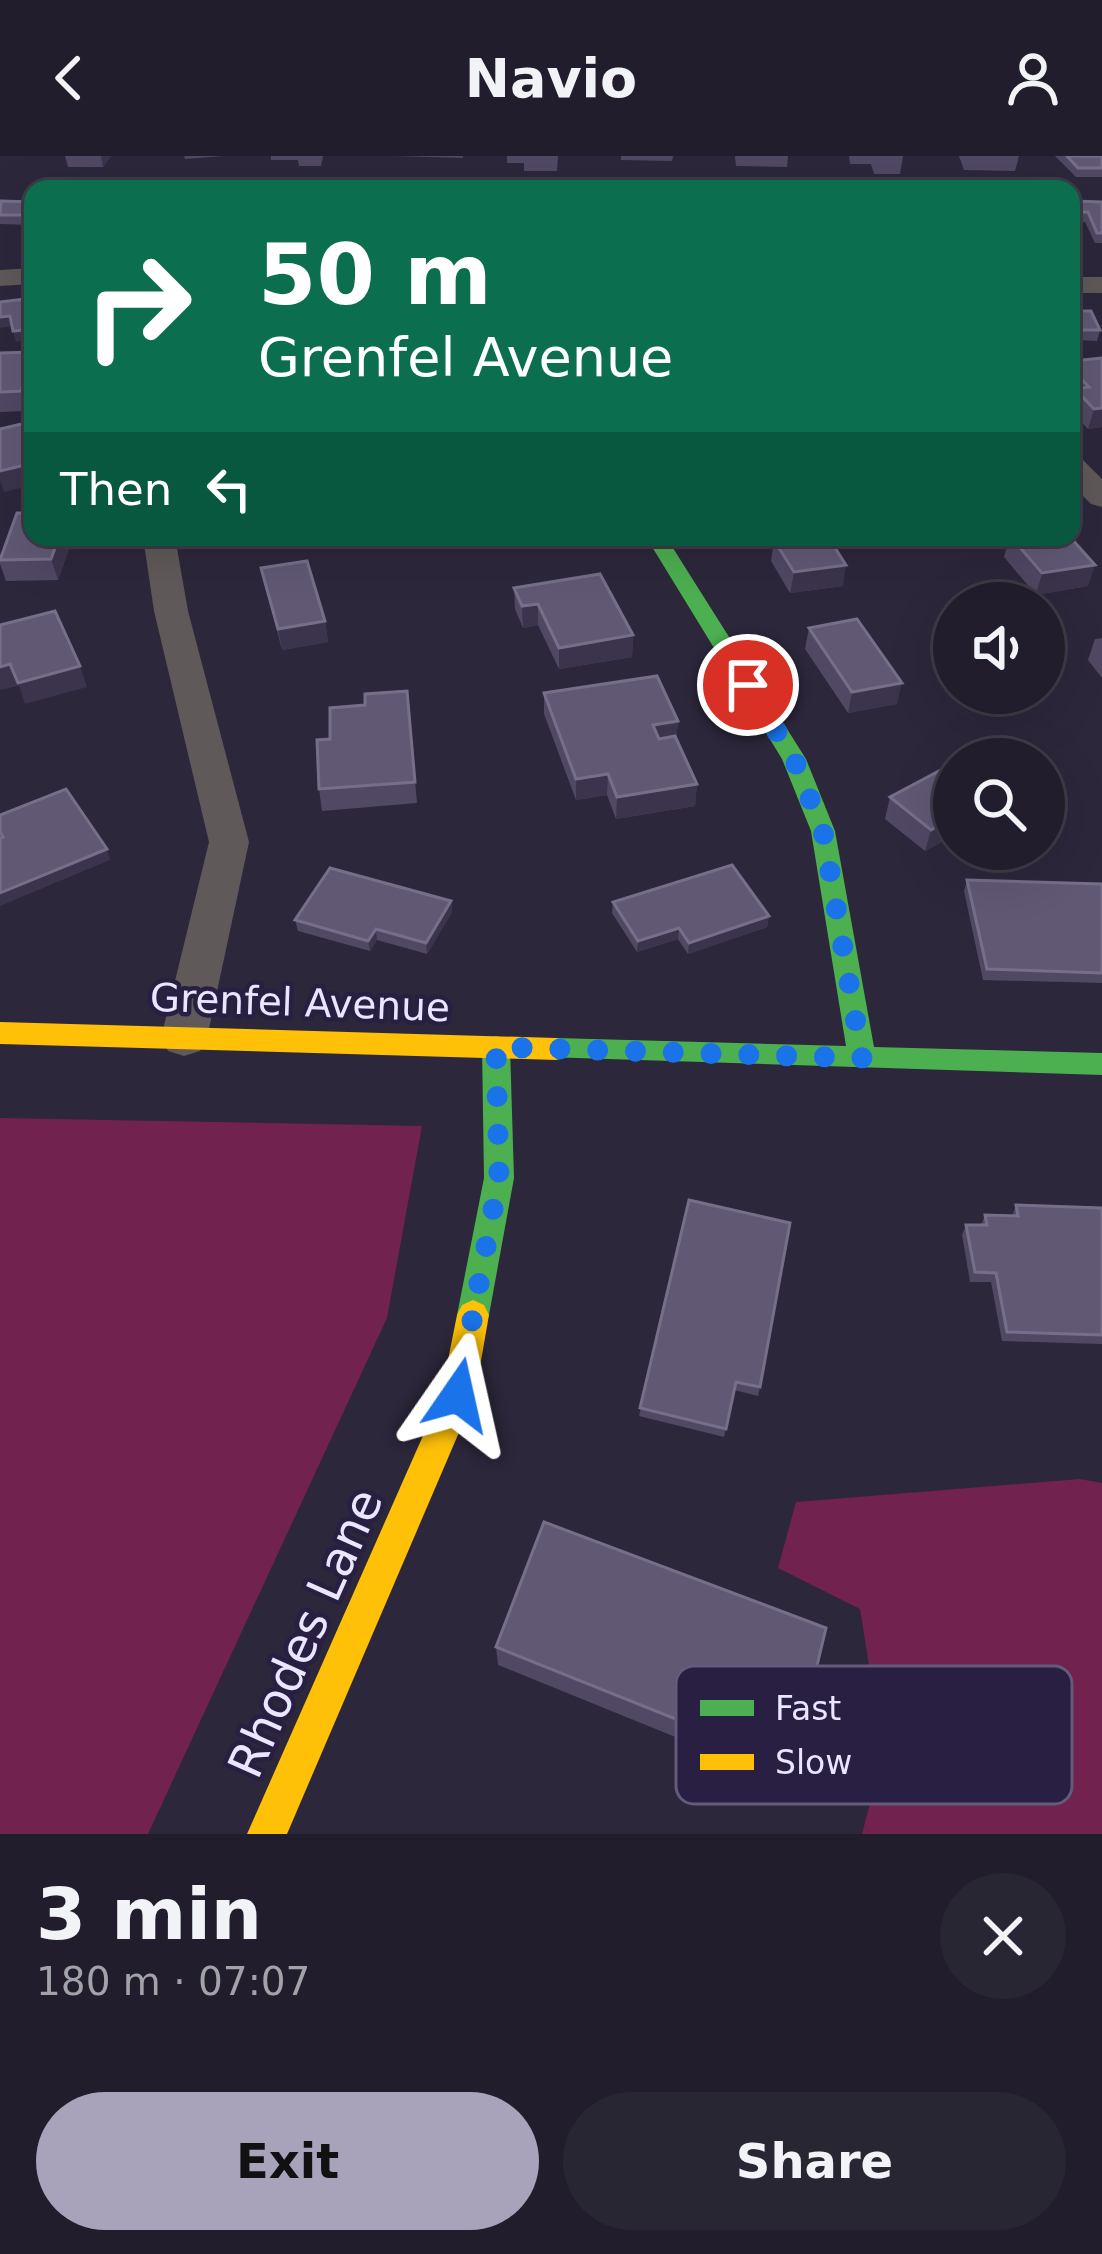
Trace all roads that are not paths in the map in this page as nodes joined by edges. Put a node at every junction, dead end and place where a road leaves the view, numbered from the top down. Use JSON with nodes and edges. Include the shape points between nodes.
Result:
{"nodes":[{"id":1,"x":1080,"y":475,"type":"edge"},
{"id":2,"x":1102,"y":497,"type":"edge"},
{"id":3,"x":160,"y":546,"type":"edge"},
{"id":4,"x":662,"y":546,"type":"edge"},
{"id":5,"x":0,"y":1033,"type":"edge"},
{"id":6,"x":184,"y":1038,"type":"junction"},
{"id":7,"x":496,"y":1047,"type":"junction"},
{"id":8,"x":862,"y":1058,"type":"junction"},
{"id":9,"x":1102,"y":1064,"type":"edge"},
{"id":10,"x":267,"y":1834,"type":"edge"}],
"edges":[{"from":1,"to":2,"type":"street"},
{"from":3,"to":6,"type":"street","via":[[229,842]]},
{"from":4,"to":8,"type":"street","via":[[794,759],[823,831]]},
{"from":5,"to":6,"type":"street","name":"Grenfel Avenue"},
{"from":6,"to":7,"type":"street","name":"Grenfel Avenue"},
{"from":7,"to":8,"type":"street","name":"Grenfel Avenue"},
{"from":7,"to":10,"type":"street","name":"Rhodes Lane","via":[[499,1178],[458,1395]]},
{"from":8,"to":9,"type":"street","name":"Grenfel Avenue"}]}
